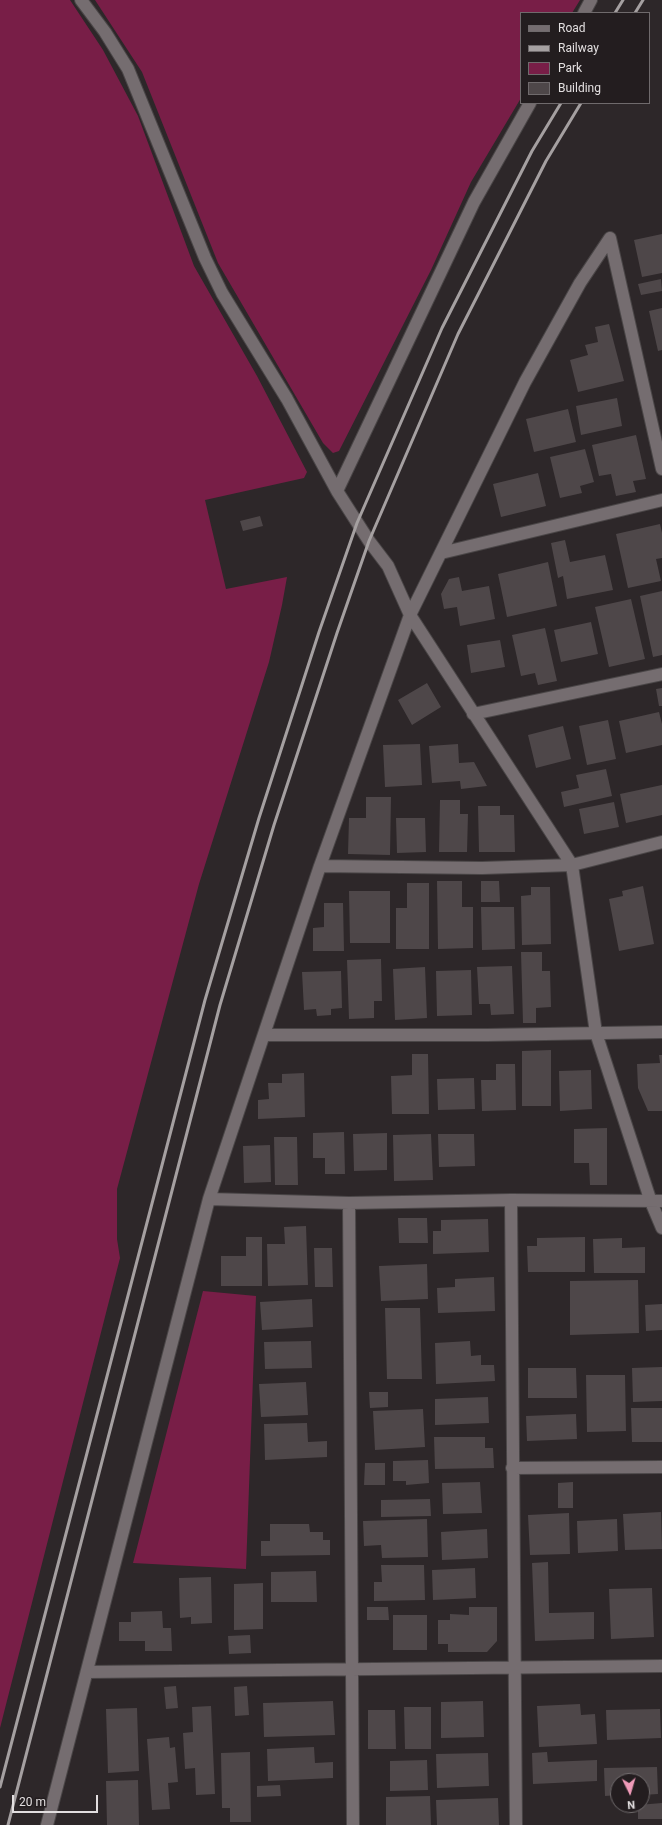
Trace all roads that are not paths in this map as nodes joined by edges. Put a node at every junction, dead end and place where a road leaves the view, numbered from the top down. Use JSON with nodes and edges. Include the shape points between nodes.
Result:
{"nodes":[{"id":1,"x":81,"y":0,"type":"edge"},
{"id":2,"x":591,"y":0,"type":"edge"},
{"id":3,"x":585,"y":12,"type":"edge"},
{"id":4,"x":529,"y":104,"type":"edge"},
{"id":5,"x":662,"y":469,"type":"edge"},
{"id":6,"x":337,"y":491,"type":"junction"},
{"id":7,"x":662,"y":500,"type":"edge"},
{"id":8,"x":441,"y":553,"type":"junction"},
{"id":9,"x":410,"y":615,"type":"junction"},
{"id":10,"x":662,"y":674,"type":"edge"},
{"id":11,"x":472,"y":714,"type":"junction"},
{"id":12,"x":662,"y":842,"type":"edge"},
{"id":13,"x":572,"y":865,"type":"junction"},
{"id":14,"x":320,"y":866,"type":"junction"},
{"id":15,"x":662,"y":1032,"type":"edge"},
{"id":16,"x":596,"y":1033,"type":"junction"},
{"id":17,"x":265,"y":1035,"type":"junction"},
{"id":18,"x":209,"y":1199,"type":"junction"},
{"id":19,"x":511,"y":1200,"type":"junction"},
{"id":20,"x":657,"y":1201,"type":"edge"},
{"id":21,"x":349,"y":1203,"type":"junction"},
{"id":22,"x":662,"y":1228,"type":"edge"},
{"id":23,"x":662,"y":1467,"type":"edge"},
{"id":24,"x":512,"y":1468,"type":"junction"},
{"id":25,"x":662,"y":1666,"type":"edge"},
{"id":26,"x":514,"y":1668,"type":"junction"},
{"id":27,"x":353,"y":1669,"type":"junction"},
{"id":28,"x":87,"y":1672,"type":"junction"},
{"id":29,"x":47,"y":1825,"type":"edge"},
{"id":30,"x":353,"y":1825,"type":"edge"},
{"id":31,"x":516,"y":1825,"type":"edge"}],
"edges":[{"from":1,"to":6,"type":"street","via":[[128,69],[205,258],[222,293],[287,399]]},
{"from":2,"to":3,"type":"street"},
{"from":4,"to":6,"type":"street","via":[[471,208]]},
{"from":5,"to":8,"type":"street","via":[[610,238],[580,283],[525,382]]},
{"from":6,"to":9,"type":"street","via":[[388,566]]},
{"from":7,"to":8,"type":"street"},
{"from":8,"to":9,"type":"street"},
{"from":9,"to":11,"type":"street"},
{"from":9,"to":14,"type":"street"},
{"from":10,"to":11,"type":"street"},
{"from":11,"to":13,"type":"street"},
{"from":12,"to":13,"type":"street"},
{"from":13,"to":14,"type":"street","via":[[482,868]]},
{"from":13,"to":16,"type":"street"},
{"from":14,"to":17,"type":"street"},
{"from":15,"to":16,"type":"street"},
{"from":16,"to":17,"type":"street","via":[[487,1036]]},
{"from":16,"to":20,"type":"street"},
{"from":17,"to":18,"type":"street"},
{"from":18,"to":21,"type":"street"},
{"from":18,"to":28,"type":"street"},
{"from":19,"to":20,"type":"street"},
{"from":19,"to":21,"type":"street"},
{"from":19,"to":24,"type":"street"},
{"from":20,"to":22,"type":"street"},
{"from":21,"to":27,"type":"street"},
{"from":23,"to":24,"type":"street"},
{"from":24,"to":26,"type":"street"},
{"from":25,"to":26,"type":"street"},
{"from":26,"to":27,"type":"street"},
{"from":26,"to":31,"type":"street"},
{"from":27,"to":28,"type":"street"},
{"from":27,"to":30,"type":"street"},
{"from":28,"to":29,"type":"street"}]}
